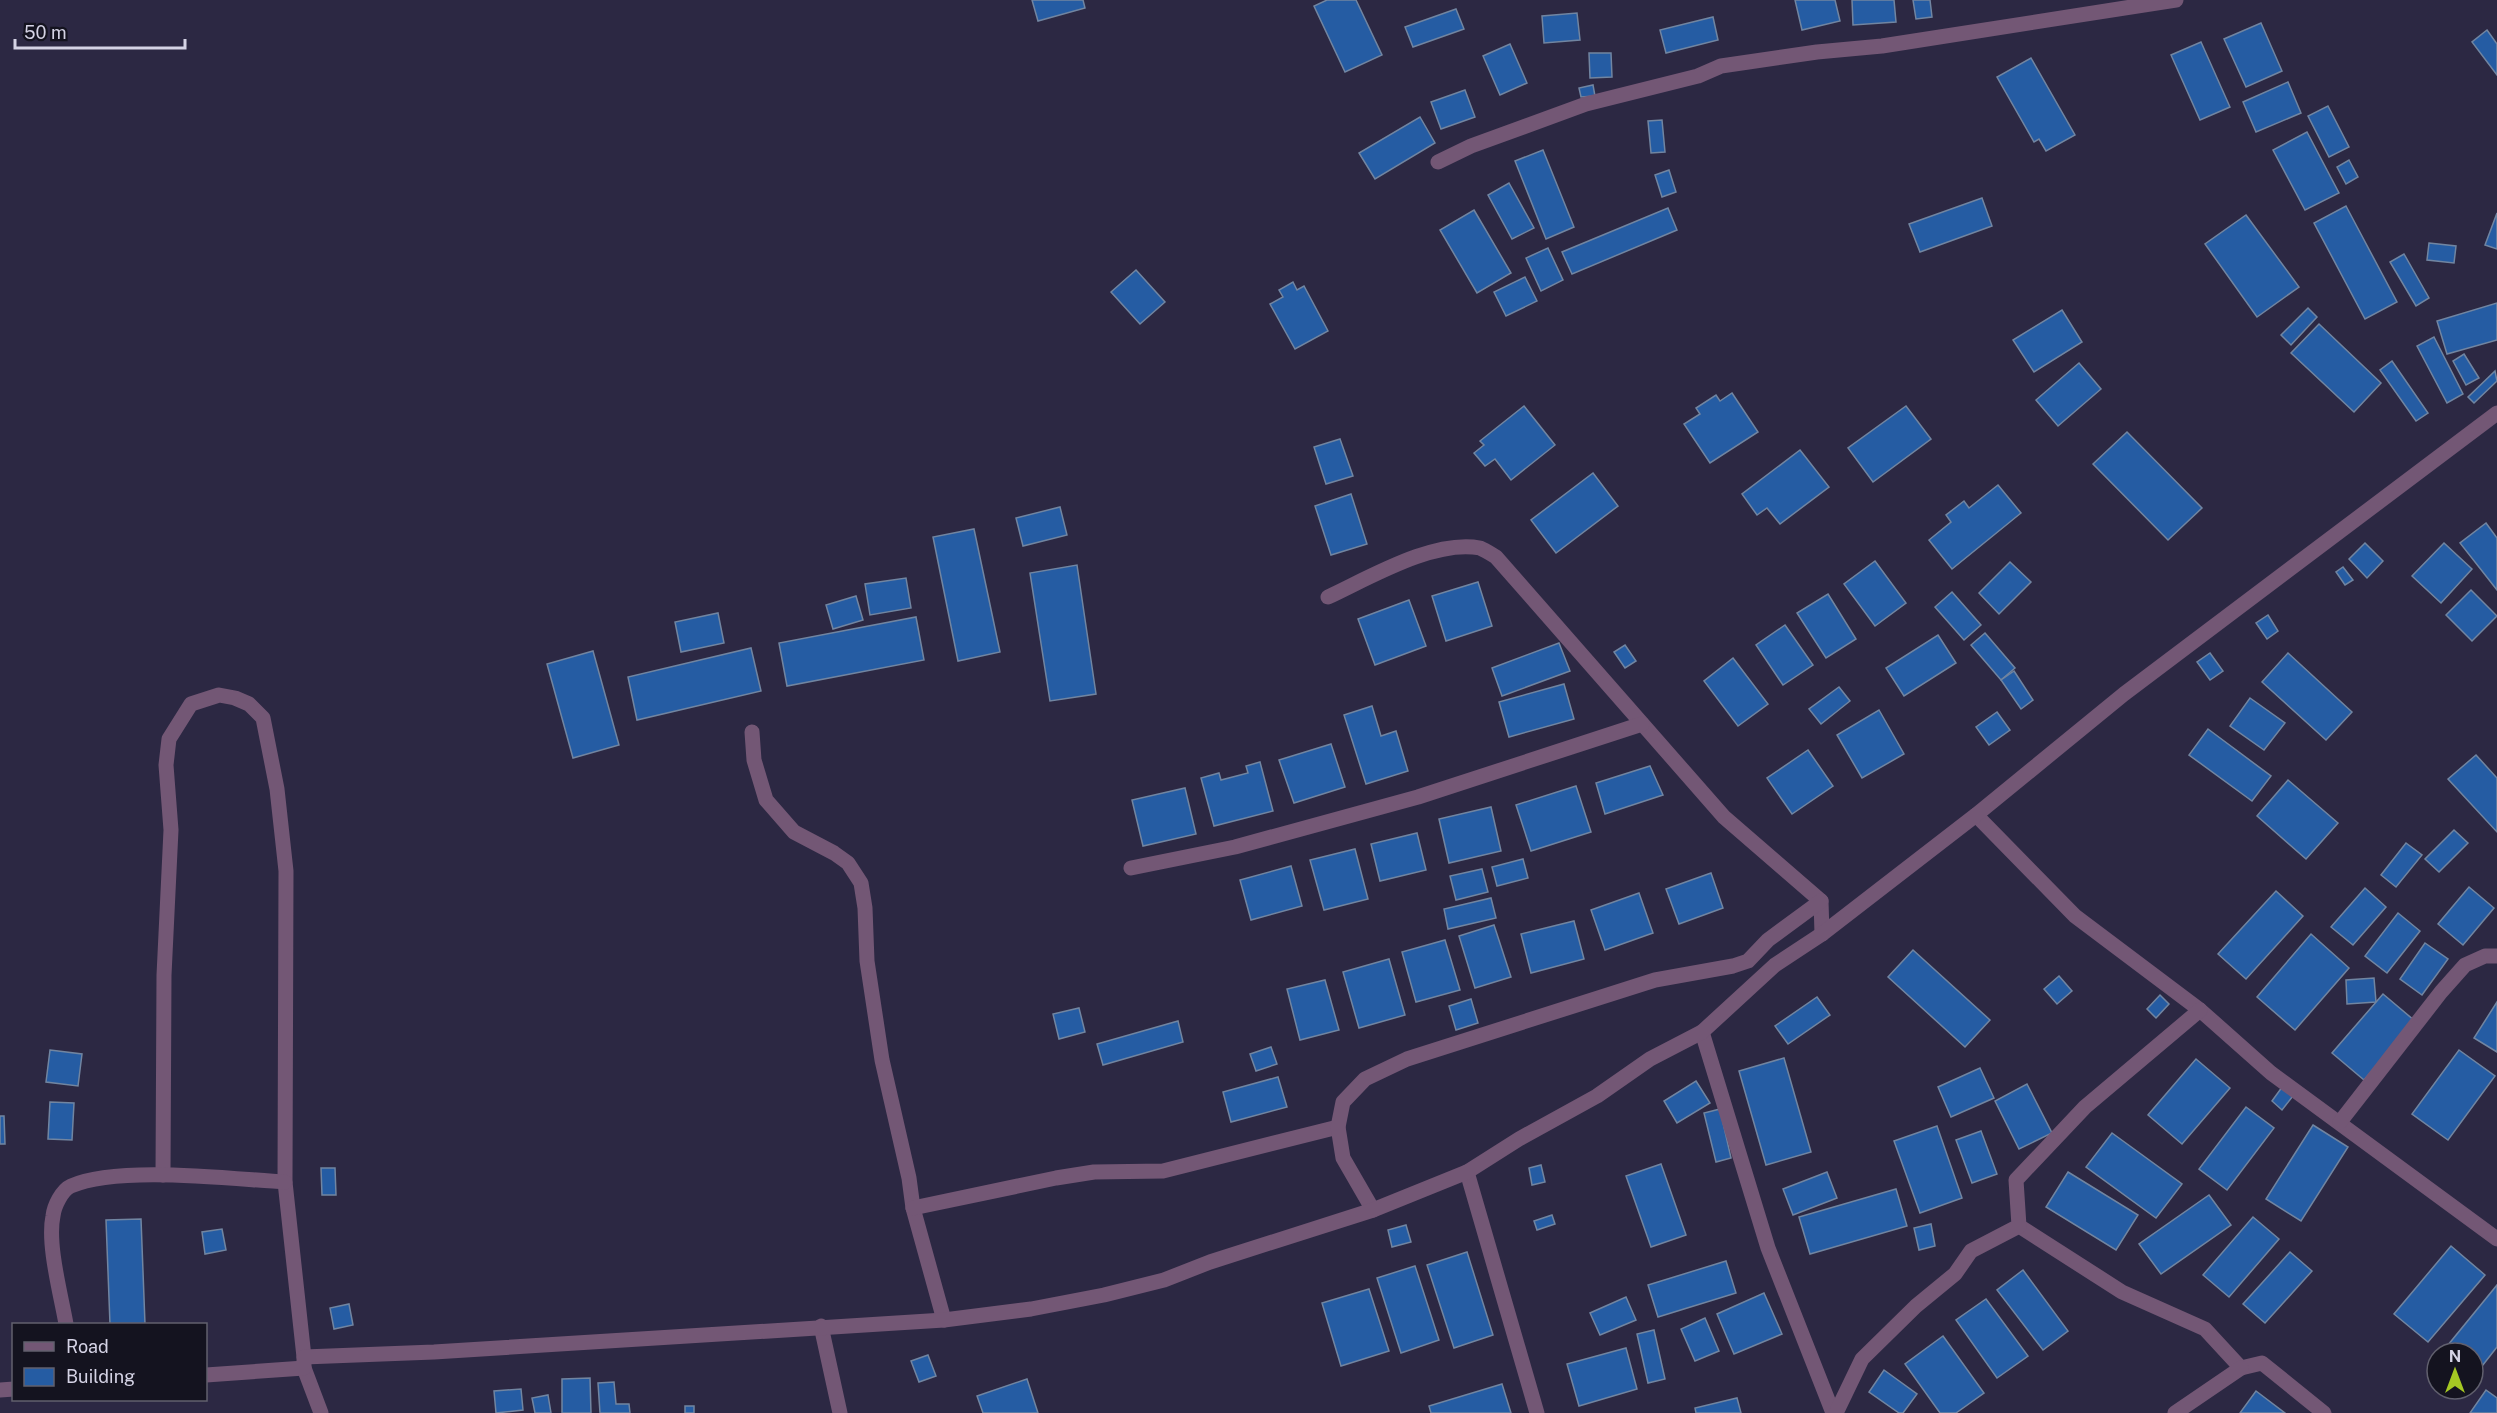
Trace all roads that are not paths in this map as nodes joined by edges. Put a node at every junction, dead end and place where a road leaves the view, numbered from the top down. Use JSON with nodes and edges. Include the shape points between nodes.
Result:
{"nodes":[{"id":1,"x":2176,"y":0,"type":"edge"},
{"id":2,"x":1438,"y":162,"type":"dead end"},
{"id":3,"x":2497,"y":413,"type":"edge"},
{"id":4,"x":1328,"y":597,"type":"dead end"},
{"id":5,"x":1642,"y":724,"type":"junction"},
{"id":6,"x":752,"y":732,"type":"dead end"},
{"id":7,"x":1976,"y":815,"type":"junction"},
{"id":8,"x":1131,"y":868,"type":"dead end"},
{"id":9,"x":1821,"y":901,"type":"junction"},
{"id":10,"x":1822,"y":934,"type":"junction"},
{"id":11,"x":2497,"y":956,"type":"edge"},
{"id":12,"x":2200,"y":1010,"type":"junction"},
{"id":13,"x":1702,"y":1032,"type":"junction"},
{"id":14,"x":2340,"y":1122,"type":"junction"},
{"id":15,"x":1338,"y":1126,"type":"junction"},
{"id":16,"x":1467,"y":1172,"type":"junction"},
{"id":17,"x":162,"y":1175,"type":"junction"},
{"id":18,"x":285,"y":1182,"type":"junction"},
{"id":19,"x":913,"y":1208,"type":"junction"},
{"id":20,"x":1373,"y":1210,"type":"junction"},
{"id":21,"x":2019,"y":1226,"type":"junction"},
{"id":22,"x":2497,"y":1239,"type":"edge"},
{"id":23,"x":944,"y":1320,"type":"junction"},
{"id":24,"x":66,"y":1323,"type":"edge"},
{"id":25,"x":821,"y":1326,"type":"junction"},
{"id":26,"x":304,"y":1363,"type":"junction"},
{"id":27,"x":2241,"y":1368,"type":"junction"},
{"id":28,"x":207,"y":1375,"type":"edge"},
{"id":29,"x":321,"y":1413,"type":"edge"},
{"id":30,"x":840,"y":1413,"type":"edge"},
{"id":31,"x":1537,"y":1413,"type":"edge"},
{"id":32,"x":1835,"y":1413,"type":"edge"},
{"id":33,"x":2175,"y":1413,"type":"edge"},
{"id":34,"x":2324,"y":1413,"type":"edge"}],
"edges":[{"from":1,"to":2,"type":"street","via":[[1882,46],[1720,66],[1698,76],[1586,104]]},
{"from":3,"to":7,"type":"street","via":[[2124,693]]},
{"from":4,"to":5,"type":"street","via":[[1420,554],[1468,547],[1482,549],[1496,557]]},
{"from":5,"to":8,"type":"street","via":[[1418,797],[1235,847]]},
{"from":5,"to":9,"type":"street","via":[[1724,817]]},
{"from":6,"to":19,"type":"street","via":[[754,760],[766,800],[794,832],[848,863],[861,882],[867,961],[882,1060]]},
{"from":7,"to":10,"type":"street"},
{"from":7,"to":12,"type":"street","via":[[2075,916]]},
{"from":9,"to":10,"type":"street"},
{"from":9,"to":15,"type":"street","via":[[1768,940],[1748,961],[1655,980],[1407,1059],[1365,1079],[1350,1092],[1343,1102]]},
{"from":10,"to":13,"type":"street","via":[[1775,965]]},
{"from":11,"to":14,"type":"street","via":[[2485,956],[2465,965]]},
{"from":12,"to":14,"type":"street","via":[[2271,1073]]},
{"from":12,"to":21,"type":"street","via":[[2085,1107],[2016,1180]]},
{"from":13,"to":16,"type":"street","via":[[1650,1059],[1597,1096],[1519,1138]]},
{"from":13,"to":32,"type":"street","via":[[1768,1248]]},
{"from":14,"to":22,"type":"street"},
{"from":15,"to":19,"type":"street","via":[[1163,1171],[1094,1172]]},
{"from":15,"to":20,"type":"street","via":[[1343,1158]]},
{"from":16,"to":20,"type":"street"},
{"from":16,"to":31,"type":"street"},
{"from":17,"to":18,"type":"street"},
{"from":17,"to":18,"type":"street","via":[[164,975],[171,830],[166,765],[169,739],[192,704],[219,695],[249,704],[263,718],[277,789],[286,871]]},
{"from":17,"to":24,"type":"street","via":[[107,1177],[70,1186],[62,1193],[53,1215],[53,1242]]},
{"from":18,"to":26,"type":"street"},
{"from":19,"to":23,"type":"street"},
{"from":20,"to":23,"type":"street","via":[[1164,1280],[1031,1309]]},
{"from":21,"to":27,"type":"street","via":[[2122,1292],[2205,1329]]},
{"from":21,"to":32,"type":"street","via":[[1971,1251],[1955,1274],[1862,1359]]},
{"from":23,"to":25,"type":"street"},
{"from":25,"to":26,"type":"street"},
{"from":25,"to":30,"type":"street"},
{"from":26,"to":28,"type":"street"},
{"from":26,"to":29,"type":"street"},
{"from":27,"to":33,"type":"street"},
{"from":27,"to":34,"type":"street","via":[[2262,1363]]}]}
